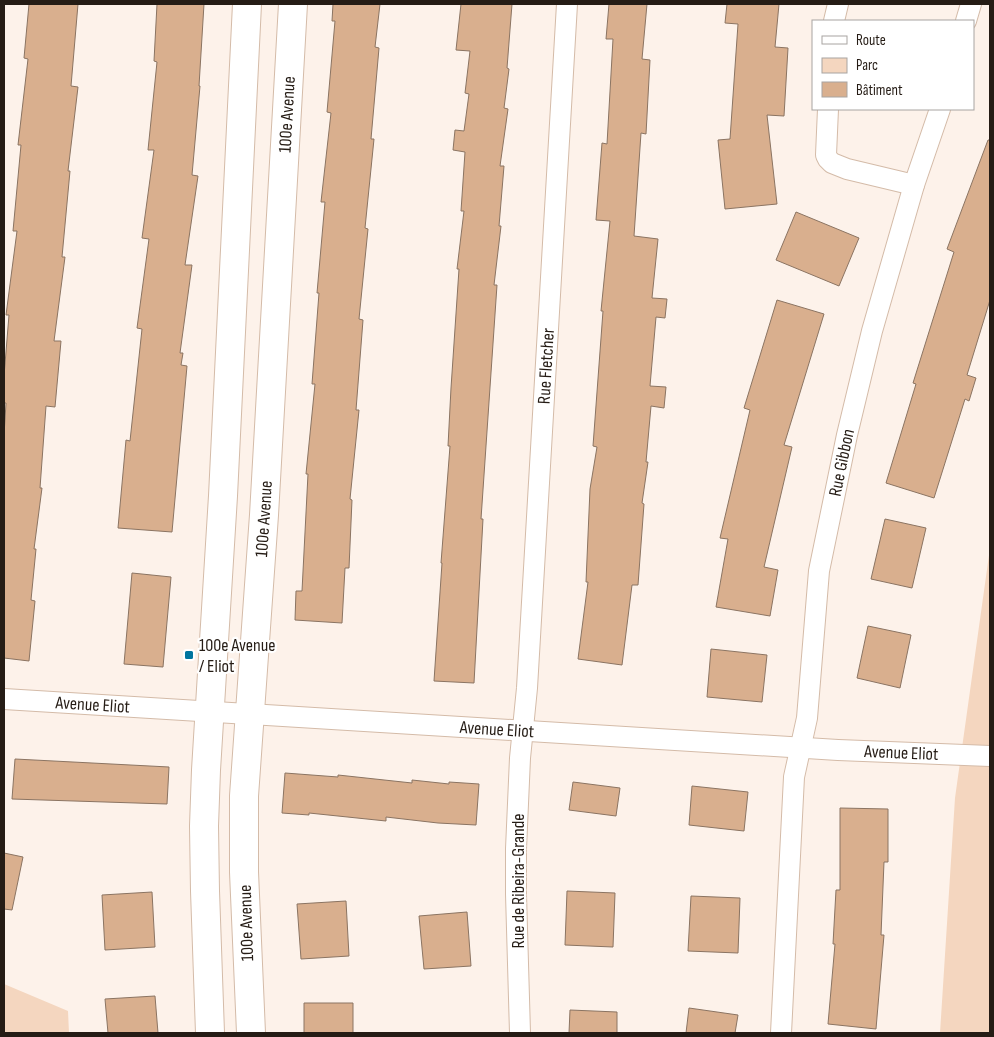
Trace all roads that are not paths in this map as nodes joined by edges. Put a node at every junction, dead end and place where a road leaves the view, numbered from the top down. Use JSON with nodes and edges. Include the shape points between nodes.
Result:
{"nodes":[{"id":1,"x":247,"y":4,"type":"edge"},
{"id":2,"x":293,"y":4,"type":"edge"},
{"id":3,"x":566,"y":4,"type":"edge"},
{"id":4,"x":838,"y":4,"type":"edge"},
{"id":5,"x":971,"y":4,"type":"edge"},
{"id":6,"x":834,"y":20,"type":"edge"},
{"id":7,"x":966,"y":20,"type":"edge"},
{"id":8,"x":828,"y":110,"type":"edge"},
{"id":9,"x":940,"y":110,"type":"edge"},
{"id":10,"x":914,"y":185,"type":"junction"},
{"id":11,"x":4,"y":699,"type":"edge"},
{"id":12,"x":209,"y":712,"type":"junction"},
{"id":13,"x":249,"y":715,"type":"junction"},
{"id":14,"x":523,"y":730,"type":"junction"},
{"id":15,"x":800,"y":747,"type":"junction"},
{"id":16,"x":990,"y":756,"type":"edge"},
{"id":17,"x":210,"y":1033,"type":"edge"},
{"id":18,"x":251,"y":1033,"type":"edge"},
{"id":19,"x":520,"y":1033,"type":"edge"},
{"id":20,"x":780,"y":1033,"type":"edge"}],
"edges":[{"from":1,"to":12,"type":"street"},
{"from":2,"to":13,"type":"street","name":"100e Avenue"},
{"from":3,"to":14,"type":"street","name":"Rue Fletcher"},
{"from":4,"to":6,"type":"street"},
{"from":5,"to":7,"type":"street"},
{"from":8,"to":10,"type":"street","via":[[826,155],[832,163]]},
{"from":9,"to":10,"type":"street","name":"Rue Gibbon"},
{"from":10,"to":15,"type":"street","name":"Rue Gibbon","via":[[846,435],[819,571],[808,708]]},
{"from":11,"to":12,"type":"street","name":"Avenue Eliot"},
{"from":12,"to":13,"type":"street","name":"Avenue Eliot"},
{"from":12,"to":17,"type":"street","via":[[204,826]]},
{"from":13,"to":14,"type":"street","name":"Avenue Eliot"},
{"from":13,"to":18,"type":"street","name":"100e Avenue","via":[[243,837]]},
{"from":14,"to":15,"type":"street","name":"Avenue Eliot"},
{"from":14,"to":19,"type":"street","name":"Rue de Ribeira-Grande","via":[[516,867]]},
{"from":15,"to":16,"type":"street","name":"Avenue Eliot"},
{"from":15,"to":20,"type":"street","via":[[794,778]]}]}
